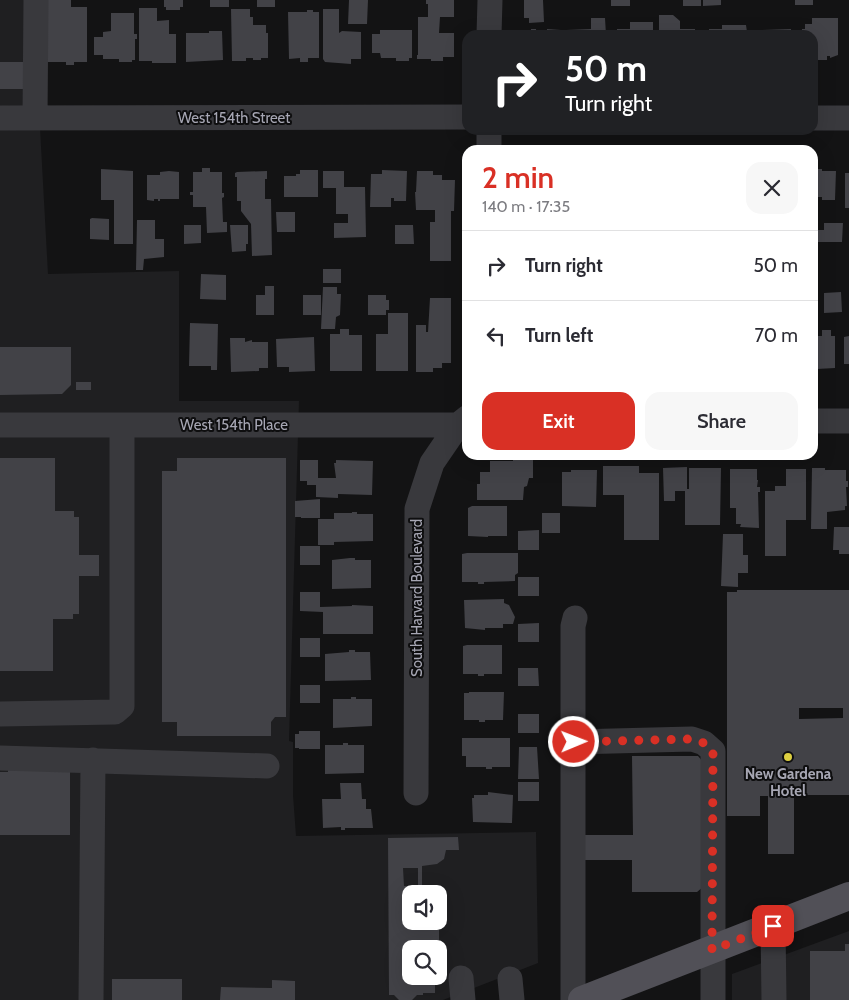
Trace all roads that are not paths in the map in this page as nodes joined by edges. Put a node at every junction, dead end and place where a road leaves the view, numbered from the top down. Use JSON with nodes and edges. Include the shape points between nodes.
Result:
{"nodes":[{"id":1,"x":36,"y":0,"type":"edge"},
{"id":2,"x":490,"y":0,"type":"edge"},
{"id":3,"x":490,"y":30,"type":"edge"},
{"id":4,"x":0,"y":118,"type":"edge"},
{"id":5,"x":35,"y":118,"type":"junction"},
{"id":6,"x":462,"y":118,"type":"edge"},
{"id":7,"x":818,"y":118,"type":"edge"},
{"id":8,"x":849,"y":118,"type":"edge"},
{"id":9,"x":818,"y":421,"type":"edge"},
{"id":10,"x":849,"y":421,"type":"edge"},
{"id":11,"x":462,"y":422,"type":"edge"},
{"id":12,"x":0,"y":425,"type":"edge"},
{"id":13,"x":122,"y":425,"type":"junction"},
{"id":14,"x":462,"y":425,"type":"edge"},
{"id":15,"x":575,"y":618,"type":"dead end"},
{"id":16,"x":0,"y":714,"type":"edge"},
{"id":17,"x":574,"y":742,"type":"junction"},
{"id":18,"x":0,"y":758,"type":"edge"},
{"id":19,"x":93,"y":760,"type":"junction"},
{"id":20,"x":267,"y":766,"type":"dead end"},
{"id":21,"x":416,"y":793,"type":"dead end"},
{"id":22,"x":849,"y":896,"type":"edge"},
{"id":23,"x":773,"y":926,"type":"junction"},
{"id":24,"x":712,"y":950,"type":"junction"},
{"id":25,"x":91,"y":1000,"type":"edge"},
{"id":26,"x":573,"y":1000,"type":"edge"},
{"id":27,"x":582,"y":1000,"type":"edge"},
{"id":28,"x":713,"y":1000,"type":"edge"},
{"id":29,"x":774,"y":1000,"type":"edge"}],
"edges":[{"from":1,"to":5,"type":"street"},
{"from":2,"to":3,"type":"street"},
{"from":4,"to":5,"type":"street","name":"West 154th Street"},
{"from":5,"to":6,"type":"street","name":"West 154th Street"},
{"from":7,"to":8,"type":"street"},
{"from":9,"to":10,"type":"street"},
{"from":11,"to":13,"type":"street","name":"West 154th Place"},
{"from":12,"to":13,"type":"street","name":"West 154th Place"},
{"from":13,"to":16,"type":"street","via":[[122,706],[115,712]]},
{"from":14,"to":21,"type":"street","name":"South Harvard Boulevard","via":[[432,463],[417,509]]},
{"from":15,"to":17,"type":"street"},
{"from":17,"to":24,"type":"street","via":[[692,739],[713,751]]},
{"from":17,"to":26,"type":"street"},
{"from":18,"to":19,"type":"street"},
{"from":19,"to":20,"type":"street"},
{"from":19,"to":25,"type":"street"},
{"from":22,"to":23,"type":"main road"},
{"from":23,"to":24,"type":"main road"},
{"from":23,"to":29,"type":"street"},
{"from":24,"to":27,"type":"main road"},
{"from":24,"to":28,"type":"street"}]}
